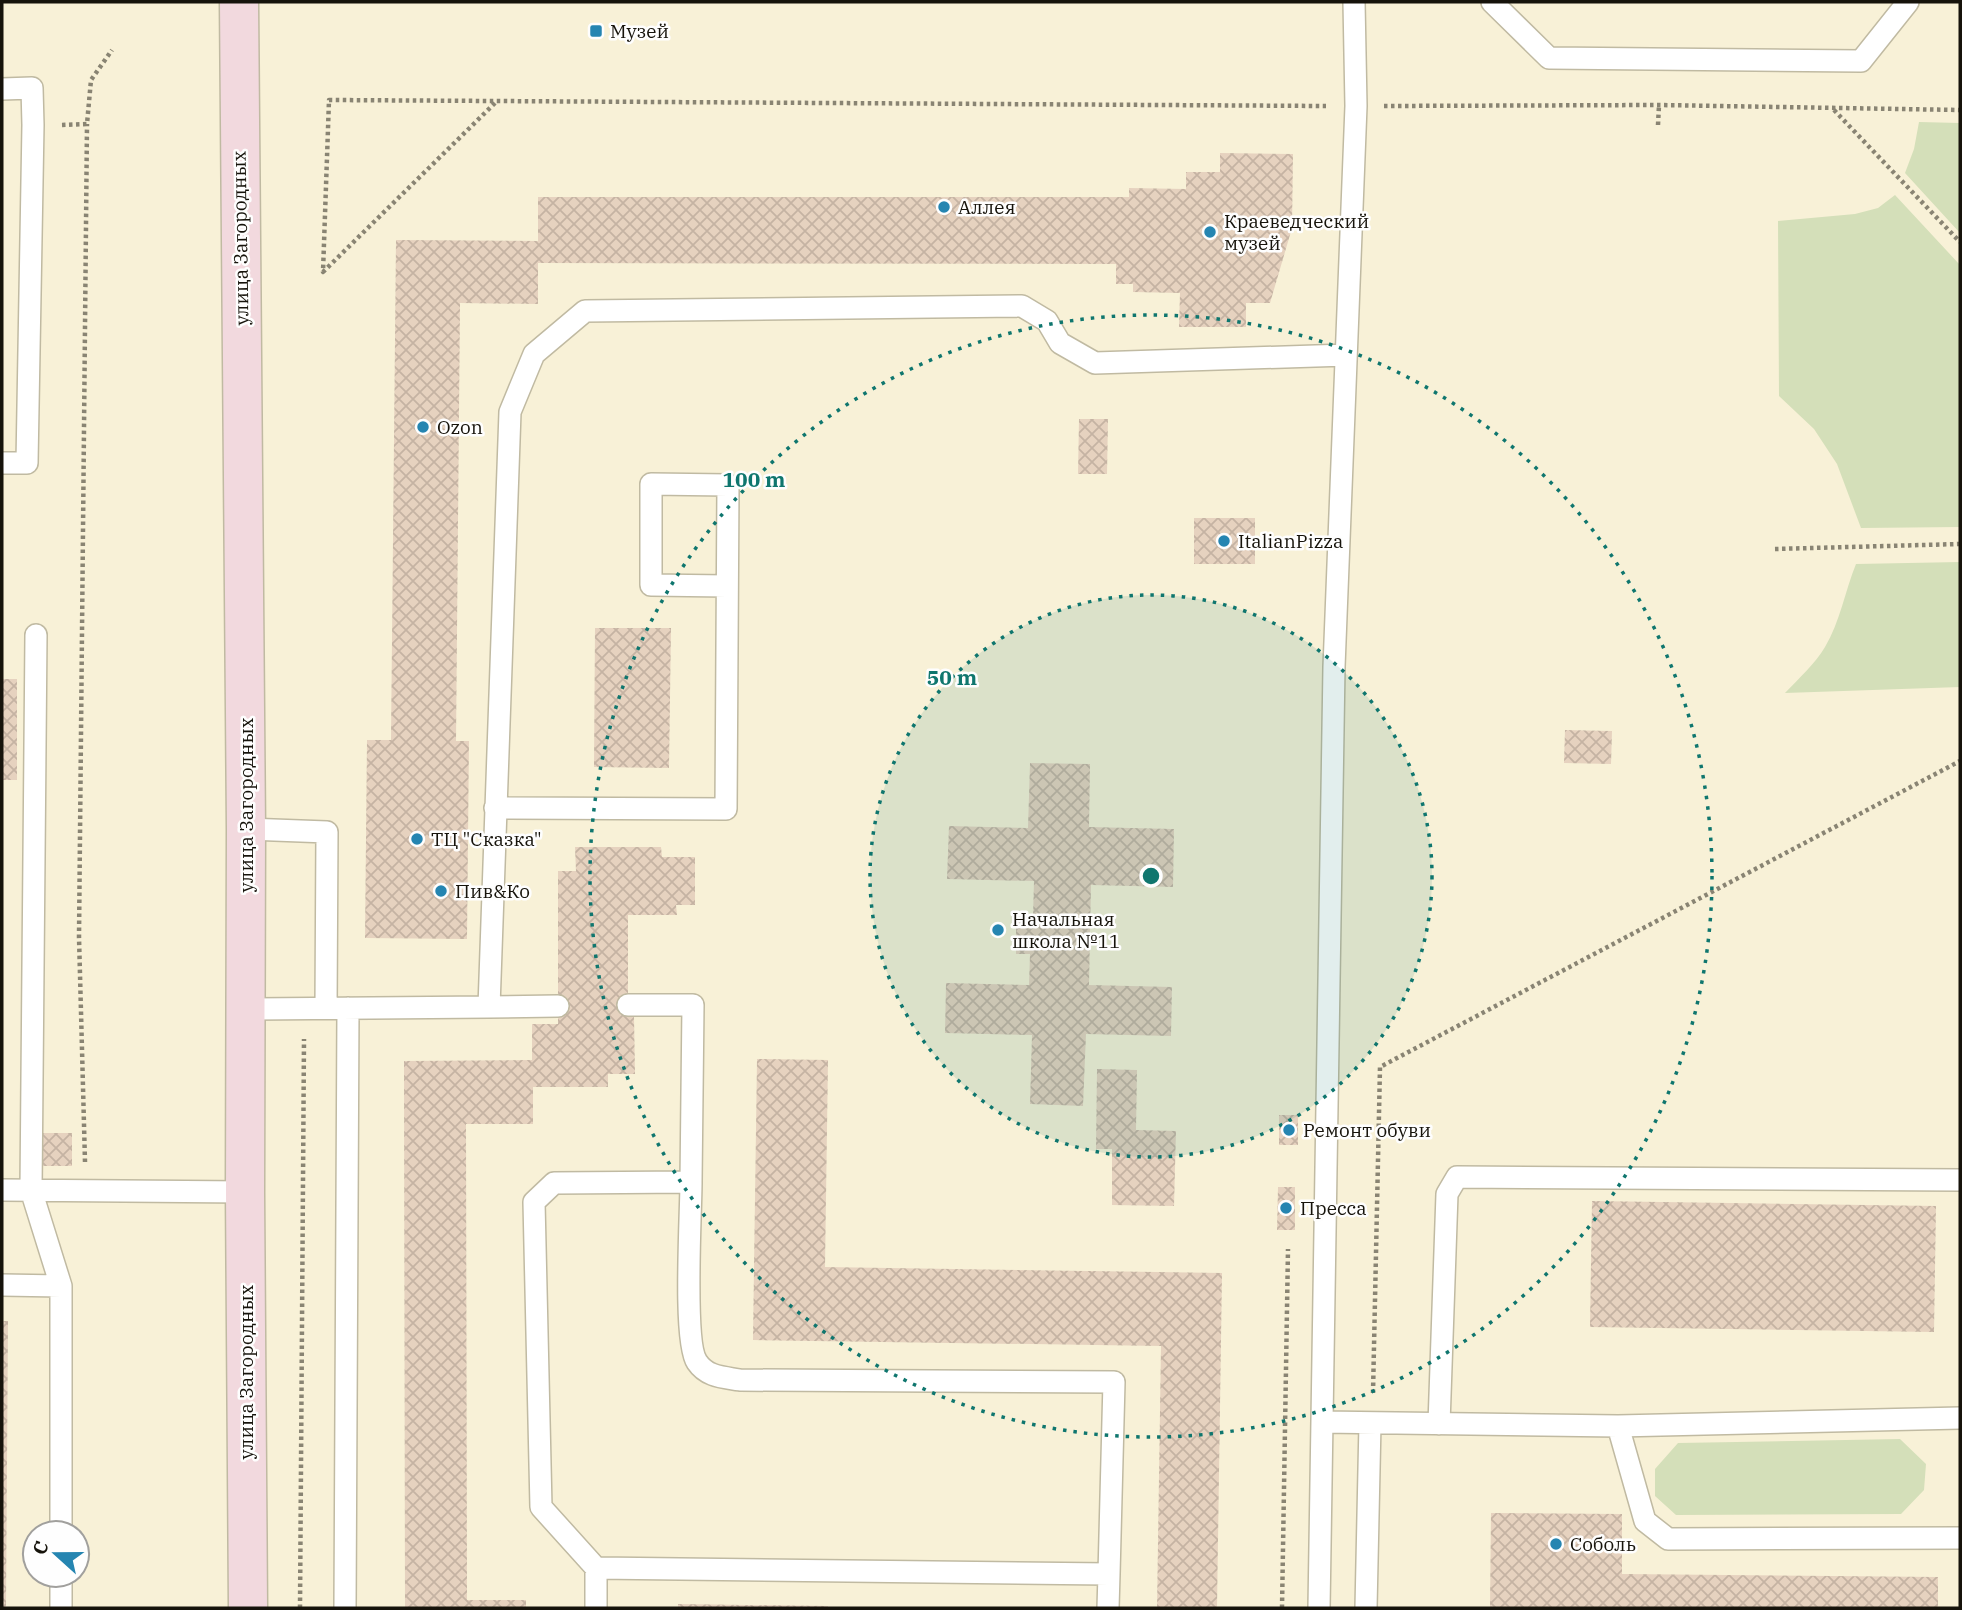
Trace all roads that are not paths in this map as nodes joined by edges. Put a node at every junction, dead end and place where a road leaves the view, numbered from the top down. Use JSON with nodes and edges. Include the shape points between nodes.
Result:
{"nodes":[{"id":1,"x":239,"y":2,"type":"edge"},
{"id":2,"x":1354,"y":2,"type":"edge"},
{"id":3,"x":1492,"y":2,"type":"edge"},
{"id":4,"x":1908,"y":2,"type":"edge"},
{"id":5,"x":2,"y":89,"type":"edge"},
{"id":6,"x":1346,"y":355,"type":"junction"},
{"id":7,"x":2,"y":463,"type":"edge"},
{"id":8,"x":727,"y":586,"type":"junction"},
{"id":9,"x":36,"y":635,"type":"dead end"},
{"id":10,"x":495,"y":808,"type":"junction"},
{"id":11,"x":246,"y":829,"type":"junction"},
{"id":12,"x":628,"y":1005,"type":"dead end"},
{"id":13,"x":558,"y":1006,"type":"dead end"},
{"id":14,"x":489,"y":1007,"type":"junction"},
{"id":15,"x":326,"y":1008,"type":"junction"},
{"id":16,"x":348,"y":1008,"type":"junction"},
{"id":17,"x":247,"y":1009,"type":"junction"},
{"id":18,"x":1960,"y":1180,"type":"edge"},
{"id":19,"x":691,"y":1182,"type":"junction"},
{"id":20,"x":2,"y":1190,"type":"edge"},
{"id":21,"x":31,"y":1190,"type":"junction"},
{"id":22,"x":245,"y":1192,"type":"junction"},
{"id":23,"x":2,"y":1285,"type":"edge"},
{"id":24,"x":61,"y":1286,"type":"junction"},
{"id":25,"x":1960,"y":1418,"type":"edge"},
{"id":26,"x":1322,"y":1422,"type":"junction"},
{"id":27,"x":1370,"y":1423,"type":"junction"},
{"id":28,"x":1439,"y":1424,"type":"junction"},
{"id":29,"x":1618,"y":1426,"type":"junction"},
{"id":30,"x":61,"y":1519,"type":"edge"},
{"id":31,"x":1960,"y":1538,"type":"edge"},
{"id":32,"x":596,"y":1568,"type":"junction"},
{"id":33,"x":1109,"y":1574,"type":"junction"},
{"id":34,"x":61,"y":1589,"type":"edge"},
{"id":35,"x":61,"y":1608,"type":"edge"},
{"id":36,"x":248,"y":1608,"type":"edge"},
{"id":37,"x":345,"y":1608,"type":"edge"},
{"id":38,"x":596,"y":1608,"type":"edge"},
{"id":39,"x":1108,"y":1608,"type":"edge"},
{"id":40,"x":1318,"y":1608,"type":"edge"},
{"id":41,"x":1366,"y":1608,"type":"edge"}],
"edges":[{"from":1,"to":11,"type":"main road","name":"улица Загородных"},
{"from":2,"to":6,"type":"lane","via":[[1356,106]]},
{"from":3,"to":4,"type":"lane","via":[[1549,58],[1861,61]]},
{"from":5,"to":7,"type":"lane","via":[[32,88],[33,125],[27,463]]},
{"from":6,"to":10,"type":"lane","via":[[1095,363],[1060,343],[1047,321],[1022,306],[585,311],[534,354],[510,412]]},
{"from":6,"to":26,"type":"lane","via":[[1334,681]]},
{"from":8,"to":8,"type":"lane","via":[[728,485],[651,484],[650,585]]},
{"from":8,"to":10,"type":"lane","via":[[726,809]]},
{"from":9,"to":21,"type":"lane"},
{"from":10,"to":14,"type":"lane"},
{"from":11,"to":15,"type":"lane","via":[[327,832]]},
{"from":11,"to":17,"type":"main road","name":"улица Загородных"},
{"from":12,"to":19,"type":"lane","via":[[693,1005]]},
{"from":13,"to":14,"type":"lane"},
{"from":14,"to":16,"type":"lane"},
{"from":15,"to":16,"type":"lane"},
{"from":15,"to":17,"type":"lane"},
{"from":16,"to":37,"type":"lane"},
{"from":17,"to":22,"type":"main road","name":"улица Загородных"},
{"from":18,"to":28,"type":"lane","via":[[1457,1177],[1447,1194]]},
{"from":19,"to":32,"type":"lane","via":[[554,1183],[534,1202],[541,1507]]},
{"from":19,"to":33,"type":"lane","via":[[689,1336],[695,1361],[710,1375],[740,1380],[1114,1382]]},
{"from":20,"to":21,"type":"lane"},
{"from":21,"to":22,"type":"lane"},
{"from":21,"to":24,"type":"lane"},
{"from":22,"to":36,"type":"main road","name":"улица Загородных"},
{"from":23,"to":24,"type":"lane"},
{"from":24,"to":30,"type":"lane"},
{"from":25,"to":29,"type":"lane"},
{"from":26,"to":27,"type":"lane"},
{"from":26,"to":40,"type":"lane"},
{"from":27,"to":28,"type":"lane"},
{"from":27,"to":41,"type":"lane"},
{"from":28,"to":29,"type":"lane"},
{"from":29,"to":31,"type":"lane","via":[[1645,1521],[1668,1539]]},
{"from":32,"to":33,"type":"lane"},
{"from":32,"to":38,"type":"lane"},
{"from":33,"to":39,"type":"lane"},
{"from":34,"to":35,"type":"lane"}]}
